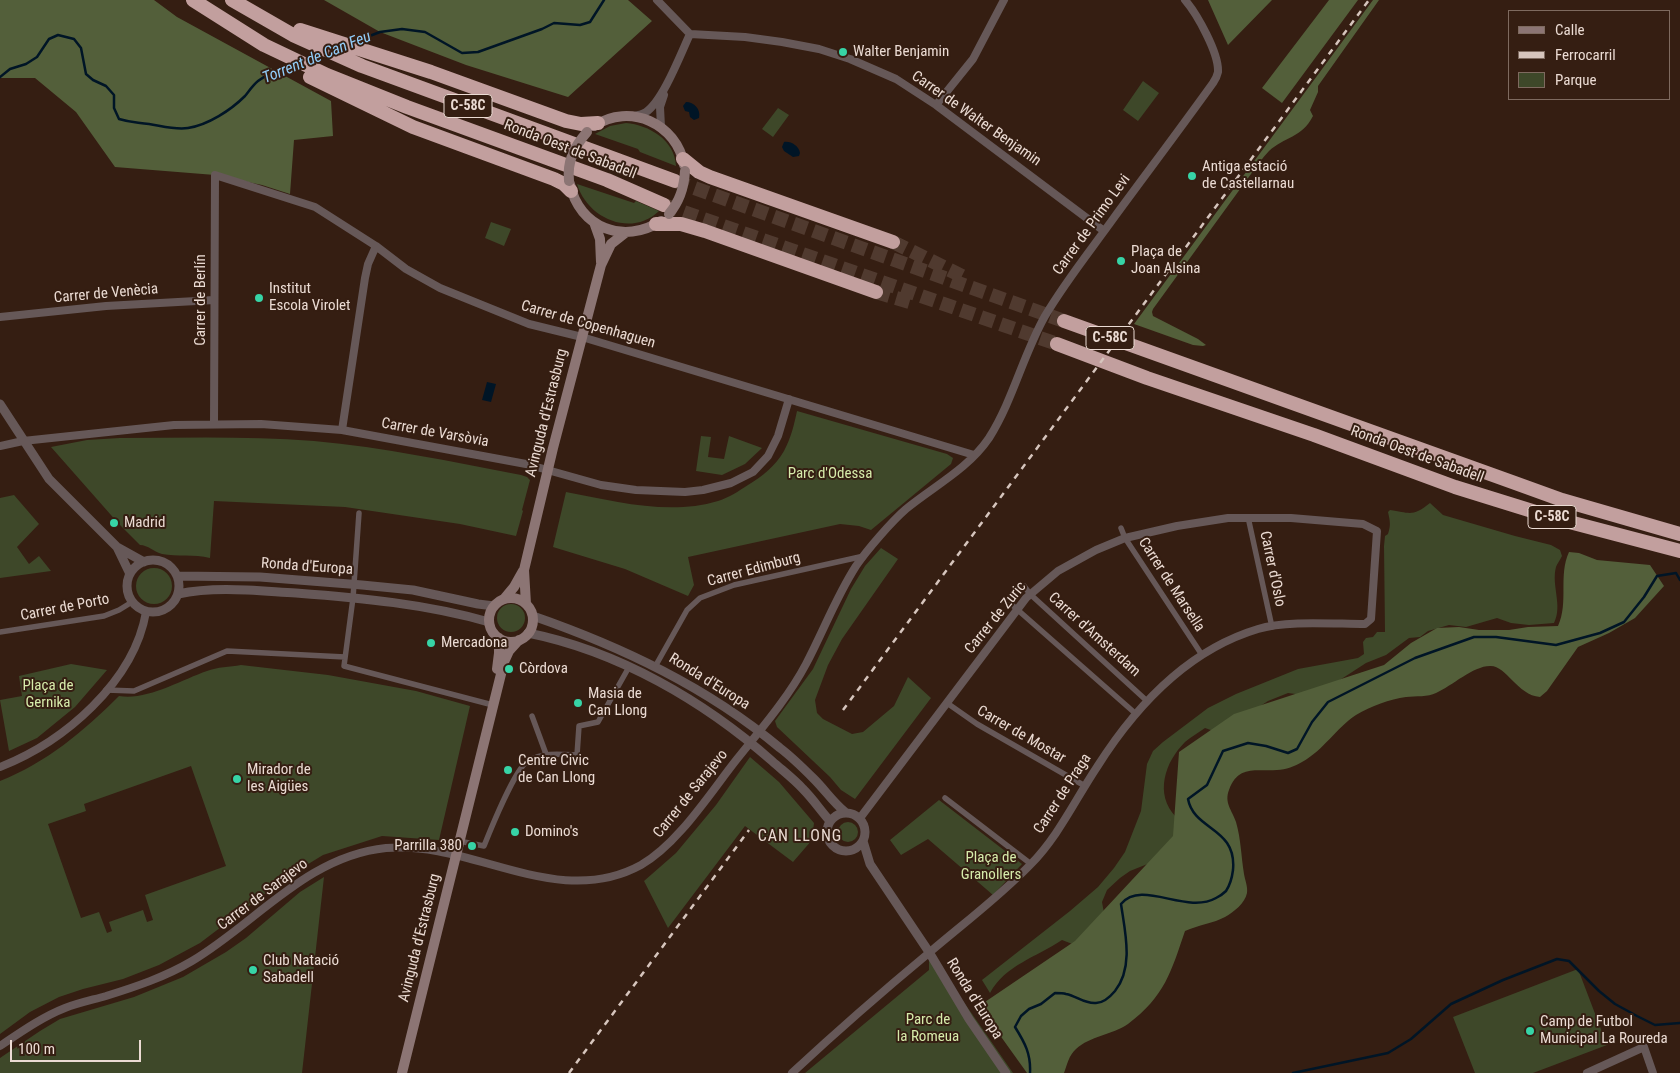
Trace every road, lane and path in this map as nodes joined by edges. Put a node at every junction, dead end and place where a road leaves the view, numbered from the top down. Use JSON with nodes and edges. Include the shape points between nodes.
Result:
{"nodes":[{"id":1,"x":193,"y":0,"type":"edge"},
{"id":2,"x":232,"y":0,"type":"edge"},
{"id":3,"x":656,"y":0,"type":"edge"},
{"id":4,"x":1004,"y":0,"type":"edge"},
{"id":5,"x":1185,"y":0,"type":"edge"},
{"id":6,"x":266,"y":19,"type":"junction"},
{"id":7,"x":690,"y":34,"type":"junction"},
{"id":8,"x":264,"y":45,"type":"junction"},
{"id":9,"x":667,"y":83,"type":"junction"},
{"id":10,"x":936,"y":105,"type":"junction"},
{"id":11,"x":635,"y":116,"type":"junction"},
{"id":12,"x":661,"y":127,"type":"junction"},
{"id":13,"x":592,"y":128,"type":"junction"},
{"id":14,"x":684,"y":165,"type":"junction"},
{"id":15,"x":214,"y":175,"type":"joint"},
{"id":16,"x":674,"y":181,"type":"tunnel mouth"},
{"id":17,"x":570,"y":186,"type":"junction"},
{"id":18,"x":666,"y":209,"type":"junction"},
{"id":19,"x":594,"y":222,"type":"junction"},
{"id":20,"x":656,"y":224,"type":"junction"},
{"id":21,"x":1104,"y":231,"type":"junction"},
{"id":22,"x":625,"y":232,"type":"junction"},
{"id":23,"x":893,"y":242,"type":"tunnel mouth"},
{"id":24,"x":376,"y":246,"type":"junction"},
{"id":25,"x":601,"y":265,"type":"junction"},
{"id":26,"x":876,"y":292,"type":"tunnel mouth"},
{"id":27,"x":214,"y":300,"type":"junction"},
{"id":28,"x":0,"y":317,"type":"edge"},
{"id":29,"x":1064,"y":321,"type":"tunnel mouth"},
{"id":30,"x":582,"y":337,"type":"junction"},
{"id":31,"x":1057,"y":344,"type":"tunnel mouth"},
{"id":32,"x":1011,"y":394,"type":"joint"},
{"id":33,"x":789,"y":399,"type":"junction"},
{"id":34,"x":0,"y":404,"type":"edge"},
{"id":35,"x":214,"y":424,"type":"junction"},
{"id":36,"x":342,"y":430,"type":"junction"},
{"id":37,"x":24,"y":441,"type":"junction"},
{"id":38,"x":0,"y":446,"type":"edge"},
{"id":39,"x":974,"y":455,"type":"junction"},
{"id":40,"x":548,"y":470,"type":"junction"},
{"id":41,"x":359,"y":513,"type":"dead end"},
{"id":42,"x":1248,"y":518,"type":"junction"},
{"id":43,"x":1121,"y":528,"type":"dead end"},
{"id":44,"x":1680,"y":534,"type":"edge"},
{"id":45,"x":1125,"y":538,"type":"junction"},
{"id":46,"x":117,"y":547,"type":"junction"},
{"id":47,"x":1680,"y":550,"type":"edge"},
{"id":48,"x":864,"y":556,"type":"junction"},
{"id":49,"x":144,"y":562,"type":"junction"},
{"id":50,"x":524,"y":570,"type":"junction"},
{"id":51,"x":130,"y":574,"type":"junction"},
{"id":52,"x":177,"y":576,"type":"junction"},
{"id":53,"x":354,"y":584,"type":"junction"},
{"id":54,"x":1024,"y":586,"type":"dead end"},
{"id":55,"x":178,"y":594,"type":"junction"},
{"id":56,"x":1030,"y":594,"type":"junction"},
{"id":57,"x":353,"y":598,"type":"junction"},
{"id":58,"x":504,"y":599,"type":"junction"},
{"id":59,"x":132,"y":602,"type":"junction"},
{"id":60,"x":526,"y":604,"type":"junction"},
{"id":61,"x":1010,"y":604,"type":"dead end"},
{"id":62,"x":494,"y":606,"type":"junction"},
{"id":63,"x":1018,"y":609,"type":"junction"},
{"id":64,"x":146,"y":612,"type":"junction"},
{"id":65,"x":533,"y":616,"type":"junction"},
{"id":66,"x":489,"y":622,"type":"junction"},
{"id":67,"x":1364,"y":624,"type":"joint"},
{"id":68,"x":1272,"y":627,"type":"junction"},
{"id":69,"x":0,"y":632,"type":"edge"},
{"id":70,"x":528,"y":632,"type":"junction"},
{"id":71,"x":499,"y":638,"type":"junction"},
{"id":72,"x":519,"y":640,"type":"junction"},
{"id":73,"x":1202,"y":655,"type":"junction"},
{"id":74,"x":345,"y":658,"type":"junction"},
{"id":75,"x":656,"y":666,"type":"junction"},
{"id":76,"x":629,"y":667,"type":"junction"},
{"id":77,"x":106,"y":690,"type":"junction"},
{"id":78,"x":1148,"y":701,"type":"junction"},
{"id":79,"x":947,"y":703,"type":"junction"},
{"id":80,"x":489,"y":704,"type":"junction"},
{"id":81,"x":1136,"y":714,"type":"junction"},
{"id":82,"x":532,"y":716,"type":"dead end"},
{"id":83,"x":759,"y":731,"type":"junction"},
{"id":84,"x":750,"y":742,"type":"junction"},
{"id":85,"x":546,"y":754,"type":"junction"},
{"id":86,"x":0,"y":767,"type":"edge"},
{"id":87,"x":1085,"y":786,"type":"junction"},
{"id":88,"x":945,"y":798,"type":"dead end"},
{"id":89,"x":845,"y":812,"type":"junction"},
{"id":90,"x":860,"y":818,"type":"junction"},
{"id":91,"x":830,"y":821,"type":"junction"},
{"id":92,"x":460,"y":841,"type":"junction"},
{"id":93,"x":863,"y":841,"type":"junction"},
{"id":94,"x":846,"y":851,"type":"junction"},
{"id":95,"x":453,"y":855,"type":"junction"},
{"id":96,"x":870,"y":864,"type":"junction"},
{"id":97,"x":1032,"y":864,"type":"junction"},
{"id":98,"x":929,"y":952,"type":"junction"},
{"id":99,"x":0,"y":1046,"type":"edge"},
{"id":100,"x":396,"y":1073,"type":"edge"},
{"id":101,"x":402,"y":1073,"type":"edge"},
{"id":102,"x":792,"y":1073,"type":"edge"},
{"id":103,"x":1006,"y":1073,"type":"edge"},
{"id":104,"x":1587,"y":1073,"type":"edge"},
{"id":105,"x":1653,"y":1073,"type":"edge"}],
"edges":[{"from":1,"to":8,"type":"highway","name":"Ronda Oest de Sabadell","number":"C-58C"},
{"from":2,"to":6,"type":"highway","name":"Ronda Oest de Sabadell","number":"C-58C"},
{"from":3,"to":7,"type":"street"},
{"from":4,"to":10,"type":"street","via":[[973,59]]},
{"from":5,"to":21,"type":"street","name":"Carrer de Primo Levi","via":[[1197,16],[1218,72]]},
{"from":6,"to":13,"type":"highway"},
{"from":6,"to":16,"type":"highway","name":"Ronda Oest de Sabadell","number":"C-58C","via":[[293,35],[386,75]]},
{"from":7,"to":9,"type":"street"},
{"from":7,"to":10,"type":"street","name":"Carrer de Walter Benjamin","via":[[745,37],[819,49],[896,79]]},
{"from":8,"to":17,"type":"highway","via":[[308,76],[376,110]]},
{"from":8,"to":18,"type":"highway","name":"Ronda Oest de Sabadell","number":"C-58C","via":[[361,89],[607,180]]},
{"from":9,"to":11,"type":"street","via":[[654,104]]},
{"from":9,"to":12,"type":"street","via":[[660,107]]},
{"from":10,"to":21,"type":"street","name":"Carrer de Walter Benjamin"},
{"from":11,"to":12,"type":"main road"},
{"from":11,"to":13,"type":"main road","via":[[608,119]]},
{"from":12,"to":14,"type":"main road","via":[[672,136]]},
{"from":13,"to":17,"type":"main road","bridge":true,"via":[[578,142],[572,154]]},
{"from":14,"to":18,"type":"main road","bridge":true,"via":[[681,196]]},
{"from":14,"to":23,"type":"highway"},
{"from":15,"to":24,"type":"street","name":"Carrer de Copenhaguen","via":[[315,207]]},
{"from":15,"to":27,"type":"street","name":"Carrer de Berlín"},
{"from":17,"to":19,"type":"main road","via":[[582,212]]},
{"from":18,"to":20,"type":"main road"},
{"from":19,"to":22,"type":"main road"},
{"from":19,"to":25,"type":"main road","name":"Avinguda d'Estrasburg","via":[[600,239]]},
{"from":20,"to":22,"type":"main road","via":[[644,230]]},
{"from":20,"to":26,"type":"highway","via":[[681,224],[705,231]]},
{"from":21,"to":32,"type":"street","name":"Carrer de Primo Levi","via":[[1045,316]]},
{"from":22,"to":25,"type":"main road","name":"Avinguda d'Estrasburg","via":[[611,244]]},
{"from":24,"to":30,"type":"street","name":"Carrer de Copenhaguen","via":[[406,269],[440,288],[529,324]]},
{"from":24,"to":36,"type":"street","via":[[365,278]]},
{"from":25,"to":30,"type":"main road","name":"Avinguda d'Estrasburg"},
{"from":27,"to":28,"type":"street","name":"Carrer de Venècia","via":[[106,306]]},
{"from":27,"to":35,"type":"street","name":"Carrer de Berlín"},
{"from":29,"to":44,"type":"highway","name":"Ronda Oest de Sabadell","number":"C-58C","via":[[1552,496]]},
{"from":30,"to":33,"type":"street","name":"Carrer de Copenhaguen"},
{"from":30,"to":40,"type":"main road","name":"Avinguda d'Estrasburg"},
{"from":31,"to":47,"type":"highway","name":"Ronda Oest de Sabadell","number":"C-58C","via":[[1455,487],[1558,519]]},
{"from":32,"to":39,"type":"street","name":"Carrer de Sarajevo","via":[[987,440]]},
{"from":33,"to":39,"type":"street","name":"Carrer de Copenhaguen"},
{"from":33,"to":40,"type":"street","name":"Carrer de Varsòvia","via":[[768,456],[753,472],[731,483],[685,492],[636,490],[601,485]]},
{"from":34,"to":37,"type":"street"},
{"from":35,"to":36,"type":"street","name":"Carrer de Varsòvia"},
{"from":35,"to":37,"type":"street","name":"Carrer de Varsòvia","via":[[174,424]]},
{"from":36,"to":40,"type":"street","name":"Carrer de Varsòvia"},
{"from":37,"to":38,"type":"street","name":"Carrer de Varsòvia"},
{"from":37,"to":46,"type":"street","via":[[49,479]]},
{"from":39,"to":48,"type":"street","name":"Carrer de Sarajevo","via":[[903,512]]},
{"from":40,"to":50,"type":"main road","name":"Avinguda d'Estrasburg"},
{"from":41,"to":53,"type":"street"},
{"from":42,"to":45,"type":"street","name":"Carrer de Zuric","via":[[1177,526]]},
{"from":42,"to":67,"type":"street","name":"Carrer de Zuric","via":[[1363,524],[1377,531],[1371,619]]},
{"from":42,"to":68,"type":"street","name":"Carrer d'Oslo"},
{"from":43,"to":45,"type":"street","name":"Carrer de Marsella"},
{"from":45,"to":56,"type":"street","name":"Carrer de Zuric","via":[[1058,571]]},
{"from":45,"to":73,"type":"street","name":"Carrer de Marsella"},
{"from":46,"to":49,"type":"street"},
{"from":46,"to":51,"type":"street"},
{"from":48,"to":75,"type":"street","name":"Carrer Edimburg","via":[[734,585],[700,598],[687,610]]},
{"from":48,"to":83,"type":"street","name":"Carrer de Sarajevo","via":[[854,569],[804,667]]},
{"from":49,"to":51,"type":"street"},
{"from":49,"to":52,"type":"street","via":[[152,560],[167,564]]},
{"from":50,"to":58,"type":"main road","name":"Avinguda d'Estrasburg"},
{"from":50,"to":60,"type":"main road","name":"Avinguda d'Estrasburg"},
{"from":51,"to":59,"type":"street","via":[[126,588]]},
{"from":52,"to":53,"type":"street","name":"Ronda d'Europa","via":[[260,577]]},
{"from":52,"to":55,"type":"street"},
{"from":53,"to":57,"type":"street"},
{"from":53,"to":62,"type":"street","name":"Ronda d'Europa","via":[[413,590]]},
{"from":54,"to":56,"type":"street","name":"Carrer d'Amsterdam"},
{"from":55,"to":57,"type":"street","name":"Ronda d'Europa","via":[[258,591]]},
{"from":55,"to":64,"type":"street","via":[[162,611]]},
{"from":56,"to":63,"type":"street","name":"Carrer de Zuric"},
{"from":56,"to":78,"type":"street","name":"Carrer d'Amsterdam"},
{"from":57,"to":66,"type":"street","name":"Ronda d'Europa"},
{"from":57,"to":74,"type":"street"},
{"from":58,"to":60,"type":"main road","via":[[516,598]]},
{"from":58,"to":62,"type":"main road"},
{"from":59,"to":64,"type":"street"},
{"from":59,"to":69,"type":"street","name":"Carrer de Porto","via":[[104,616]]},
{"from":60,"to":65,"type":"main road"},
{"from":61,"to":63,"type":"street","name":"Carrer d'Amsterdam"},
{"from":62,"to":66,"type":"main road"},
{"from":63,"to":79,"type":"street","name":"Carrer de Zuric"},
{"from":63,"to":81,"type":"street","name":"Carrer d'Amsterdam"},
{"from":64,"to":77,"type":"street","via":[[136,647]]},
{"from":65,"to":70,"type":"main road"},
{"from":65,"to":75,"type":"street","name":"Ronda d'Europa","via":[[604,642]]},
{"from":66,"to":71,"type":"main road"},
{"from":67,"to":68,"type":"street","name":"Carrer de Praga","via":[[1286,624]]},
{"from":68,"to":73,"type":"street","name":"Carrer de Praga","via":[[1259,628]]},
{"from":70,"to":72,"type":"main road"},
{"from":70,"to":76,"type":"street","name":"Ronda d'Europa"},
{"from":71,"to":72,"type":"main road","via":[[508,642]]},
{"from":71,"to":80,"type":"main road","name":"Avinguda d'Estrasburg","via":[[498,664]]},
{"from":72,"to":92,"type":"main road","name":"Avinguda d'Estrasburg","via":[[504,662]]},
{"from":73,"to":78,"type":"street","name":"Carrer de Praga","via":[[1171,678]]},
{"from":74,"to":77,"type":"street","via":[[227,651],[134,690]]},
{"from":74,"to":80,"type":"street","via":[[344,666]]},
{"from":75,"to":83,"type":"street","name":"Ronda d'Europa"},
{"from":76,"to":84,"type":"street","name":"Ronda d'Europa","via":[[716,717]]},
{"from":76,"to":85,"type":"street","via":[[598,722],[579,726],[577,755]]},
{"from":77,"to":86,"type":"street","via":[[72,725],[42,747]]},
{"from":78,"to":81,"type":"street","name":"Carrer de Praga"},
{"from":79,"to":87,"type":"street","name":"Carrer de Mostar","via":[[977,724]]},
{"from":79,"to":90,"type":"street","name":"Carrer de Zuric"},
{"from":80,"to":95,"type":"main road","name":"Avinguda d'Estrasburg"},
{"from":81,"to":87,"type":"street","name":"Carrer de Praga","via":[[1112,743]]},
{"from":82,"to":85,"type":"street"},
{"from":83,"to":84,"type":"street","name":"Carrer de Sarajevo"},
{"from":83,"to":89,"type":"street","name":"Ronda d'Europa","via":[[781,748]]},
{"from":84,"to":91,"type":"street","name":"Ronda d'Europa","via":[[802,788]]},
{"from":84,"to":95,"type":"street","name":"Carrer de Sarajevo","via":[[664,849],[620,874],[590,881],[549,879]]},
{"from":85,"to":92,"type":"street","via":[[526,761],[502,803],[484,846]]},
{"from":87,"to":97,"type":"street","name":"Carrer de Praga","via":[[1058,831]]},
{"from":88,"to":97,"type":"street"},
{"from":89,"to":90,"type":"street","name":"Ronda d'Europa"},
{"from":89,"to":91,"type":"street"},
{"from":90,"to":93,"type":"street","name":"Ronda d'Europa","via":[[865,829]]},
{"from":91,"to":94,"type":"street","name":"Ronda d'Europa","via":[[828,838],[835,848]]},
{"from":92,"to":95,"type":"main road","name":"Avinguda d'Estrasburg"},
{"from":93,"to":94,"type":"street"},
{"from":93,"to":96,"type":"street","name":"Ronda d'Europa"},
{"from":94,"to":96,"type":"street","name":"Ronda d'Europa","via":[[857,854]]},
{"from":95,"to":99,"type":"street","name":"Carrer de Sarajevo","via":[[423,849],[386,848],[328,865],[295,884],[223,941],[188,964],[147,982],[51,1014]]},
{"from":95,"to":100,"type":"main road","name":"Avinguda d'Estrasburg"},
{"from":95,"to":101,"type":"main road","name":"Avinguda d'Estrasburg","via":[[450,880]]},
{"from":96,"to":98,"type":"street","name":"Ronda d'Europa"},
{"from":97,"to":98,"type":"street","name":"Carrer de Praga","via":[[1002,893]]},
{"from":98,"to":102,"type":"street","name":"Carrer de Praga"},
{"from":98,"to":103,"type":"street","name":"Ronda d'Europa"},
{"from":104,"to":105,"type":"street","via":[[1644,1046]]}]}
